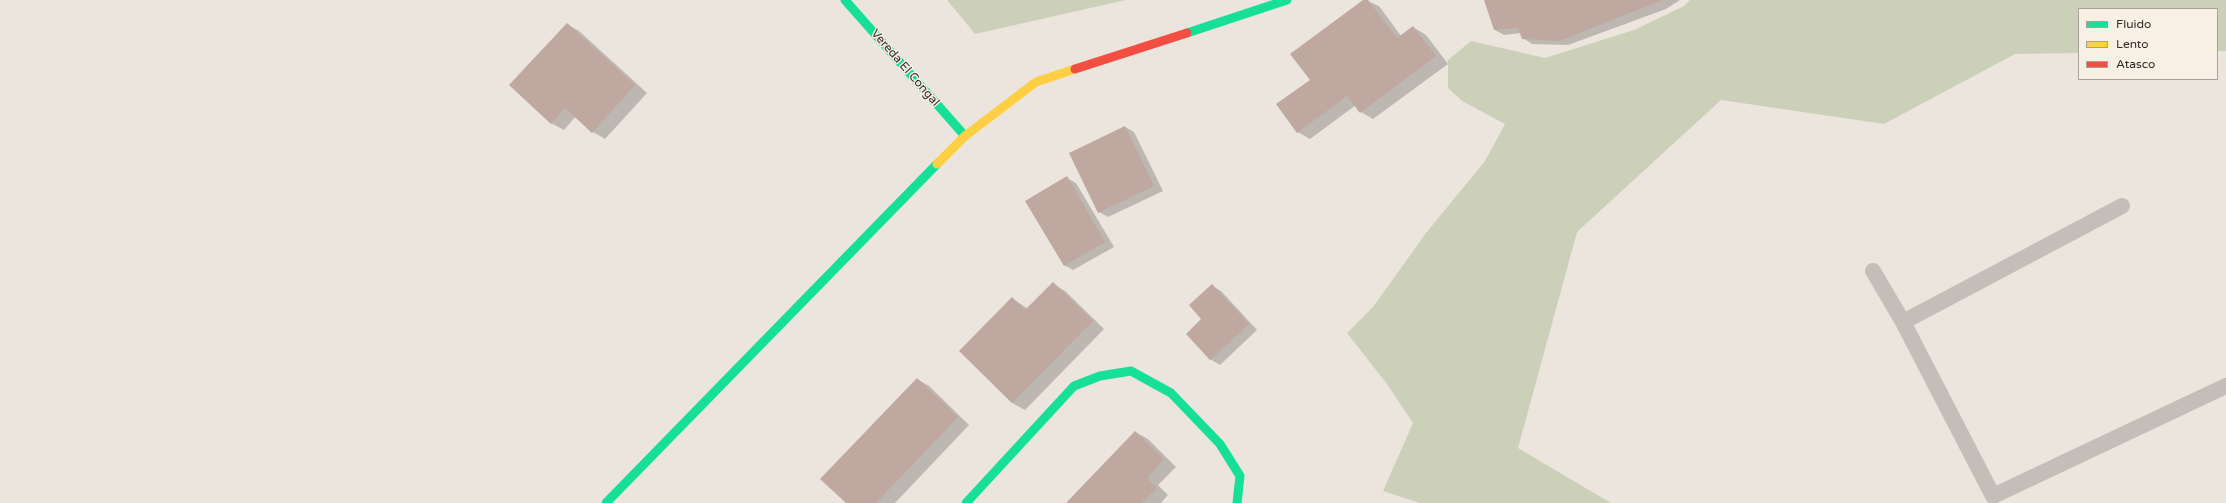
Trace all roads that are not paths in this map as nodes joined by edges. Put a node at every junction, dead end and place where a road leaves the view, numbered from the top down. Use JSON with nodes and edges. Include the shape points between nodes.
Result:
{"nodes":[{"id":1,"x":845,"y":0,"type":"edge"},
{"id":2,"x":1286,"y":0,"type":"edge"},
{"id":3,"x":965,"y":136,"type":"junction"},
{"id":4,"x":2122,"y":206,"type":"dead end"},
{"id":5,"x":1873,"y":270,"type":"dead end"},
{"id":6,"x":1903,"y":322,"type":"junction"},
{"id":7,"x":2226,"y":386,"type":"edge"},
{"id":8,"x":606,"y":503,"type":"edge"},
{"id":9,"x":966,"y":503,"type":"edge"},
{"id":10,"x":1237,"y":503,"type":"edge"}],
"edges":[{"from":1,"to":3,"type":"main road","name":"Vereda El Congal"},
{"from":2,"to":3,"type":"main road","via":[[1036,82]]},
{"from":3,"to":8,"type":"main road"},
{"from":4,"to":6,"type":"lane"},
{"from":5,"to":6,"type":"lane"},
{"from":6,"to":7,"type":"lane","via":[[1993,496]]},
{"from":9,"to":10,"type":"main road","via":[[1074,386],[1100,376],[1131,371],[1171,393],[1220,444],[1240,476]]}]}
